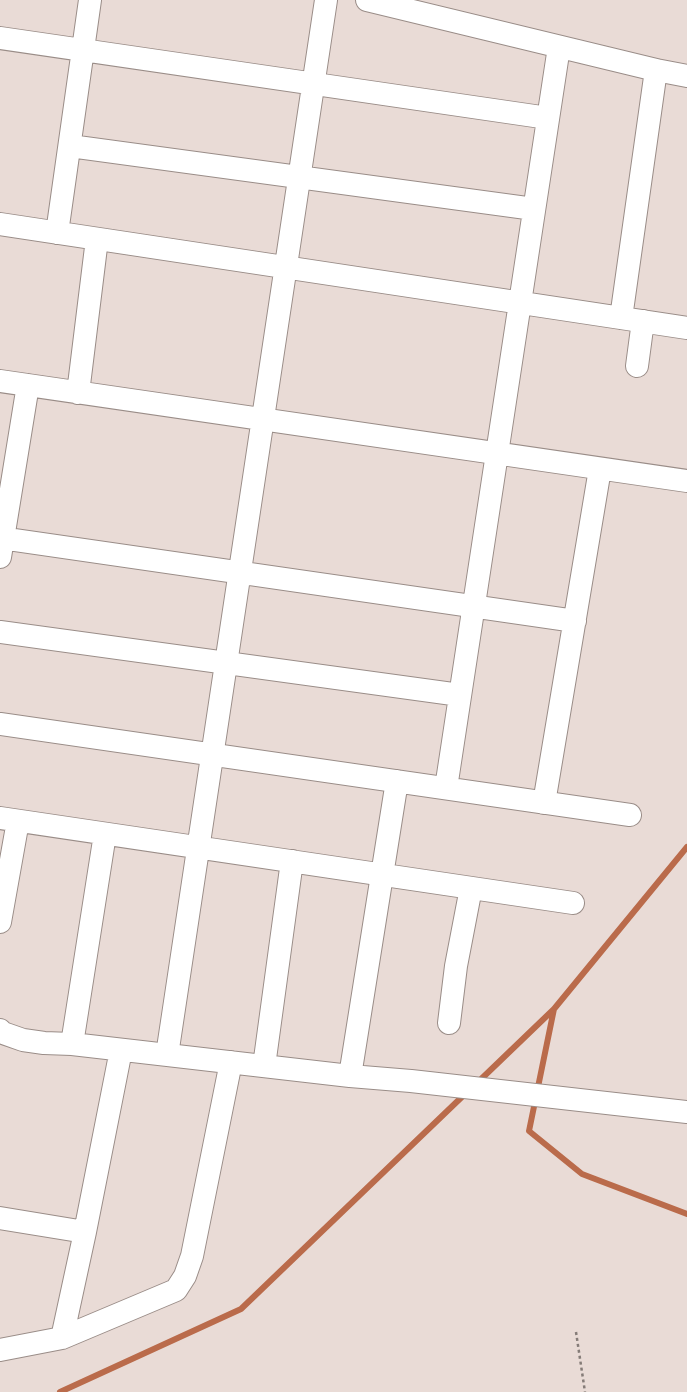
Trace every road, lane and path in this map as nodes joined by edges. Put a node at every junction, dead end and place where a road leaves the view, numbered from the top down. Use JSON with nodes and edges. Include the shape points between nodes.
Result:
{"nodes":[{"id":1,"x":90,"y":0,"type":"edge"},
{"id":2,"x":326,"y":0,"type":"edge"},
{"id":3,"x":367,"y":0,"type":"edge"},
{"id":4,"x":0,"y":38,"type":"edge"},
{"id":5,"x":559,"y":47,"type":"junction"},
{"id":6,"x":83,"y":50,"type":"junction"},
{"id":7,"x":656,"y":70,"type":"junction"},
{"id":8,"x":687,"y":76,"type":"edge"},
{"id":9,"x":314,"y":84,"type":"junction"},
{"id":10,"x":548,"y":118,"type":"junction"},
{"id":11,"x":70,"y":146,"type":"junction"},
{"id":12,"x":300,"y":177,"type":"junction"},
{"id":13,"x":534,"y":209,"type":"junction"},
{"id":14,"x":0,"y":224,"type":"edge"},
{"id":15,"x":57,"y":233,"type":"junction"},
{"id":16,"x":97,"y":239,"type":"junction"},
{"id":17,"x":286,"y":268,"type":"junction"},
{"id":18,"x":520,"y":303,"type":"junction"},
{"id":19,"x":621,"y":318,"type":"junction"},
{"id":20,"x":643,"y":321,"type":"junction"},
{"id":21,"x":687,"y":328,"type":"edge"},
{"id":22,"x":637,"y":366,"type":"dead end"},
{"id":23,"x":0,"y":381,"type":"edge"},
{"id":24,"x":28,"y":385,"type":"junction"},
{"id":25,"x":78,"y":392,"type":"junction"},
{"id":26,"x":263,"y":420,"type":"junction"},
{"id":27,"x":497,"y":454,"type":"junction"},
{"id":28,"x":600,"y":469,"type":"junction"},
{"id":29,"x":687,"y":481,"type":"edge"},
{"id":30,"x":1,"y":545,"type":"edge"},
{"id":31,"x":240,"y":573,"type":"junction"},
{"id":32,"x":474,"y":606,"type":"junction"},
{"id":33,"x":574,"y":621,"type":"junction"},
{"id":34,"x":0,"y":632,"type":"edge"},
{"id":35,"x":226,"y":663,"type":"junction"},
{"id":36,"x":460,"y":695,"type":"junction"},
{"id":37,"x":0,"y":724,"type":"edge"},
{"id":38,"x":212,"y":754,"type":"junction"},
{"id":39,"x":397,"y":781,"type":"junction"},
{"id":40,"x":446,"y":788,"type":"junction"},
{"id":41,"x":544,"y":802,"type":"junction"},
{"id":42,"x":630,"y":815,"type":"dead end"},
{"id":43,"x":9,"y":820,"type":"edge"},
{"id":44,"x":105,"y":834,"type":"junction"},
{"id":45,"x":198,"y":847,"type":"junction"},
{"id":46,"x":292,"y":861,"type":"junction"},
{"id":47,"x":383,"y":875,"type":"junction"},
{"id":48,"x":470,"y":888,"type":"junction"},
{"id":49,"x":573,"y":902,"type":"dead end"},
{"id":50,"x":0,"y":922,"type":"edge"},
{"id":51,"x":448,"y":1023,"type":"dead end"},
{"id":52,"x":0,"y":1030,"type":"edge"},
{"id":53,"x":72,"y":1044,"type":"junction"},
{"id":54,"x":121,"y":1050,"type":"junction"},
{"id":55,"x":167,"y":1055,"type":"junction"},
{"id":56,"x":231,"y":1062,"type":"junction"},
{"id":57,"x":264,"y":1066,"type":"junction"},
{"id":58,"x":350,"y":1076,"type":"junction"},
{"id":59,"x":685,"y":1106,"type":"edge"},
{"id":60,"x":0,"y":1218,"type":"edge"},
{"id":61,"x":85,"y":1232,"type":"junction"},
{"id":62,"x":576,"y":1332,"type":"dead end"},
{"id":63,"x":62,"y":1338,"type":"junction"},
{"id":64,"x":0,"y":1350,"type":"edge"},
{"id":65,"x":585,"y":1392,"type":"edge"}],
"edges":[{"from":1,"to":6,"type":"street"},
{"from":2,"to":9,"type":"street"},
{"from":3,"to":5,"type":"street"},
{"from":4,"to":6,"type":"street"},
{"from":5,"to":7,"type":"street"},
{"from":5,"to":10,"type":"street"},
{"from":6,"to":9,"type":"street"},
{"from":6,"to":11,"type":"street"},
{"from":7,"to":8,"type":"street"},
{"from":7,"to":19,"type":"street"},
{"from":9,"to":10,"type":"street"},
{"from":9,"to":12,"type":"street"},
{"from":10,"to":13,"type":"street"},
{"from":11,"to":12,"type":"street"},
{"from":11,"to":15,"type":"street"},
{"from":12,"to":13,"type":"street"},
{"from":12,"to":17,"type":"street"},
{"from":13,"to":18,"type":"street"},
{"from":14,"to":15,"type":"street"},
{"from":15,"to":16,"type":"street"},
{"from":16,"to":17,"type":"street"},
{"from":16,"to":25,"type":"street"},
{"from":17,"to":18,"type":"street"},
{"from":17,"to":26,"type":"street"},
{"from":18,"to":19,"type":"street"},
{"from":18,"to":27,"type":"street"},
{"from":19,"to":20,"type":"street"},
{"from":20,"to":21,"type":"street"},
{"from":20,"to":22,"type":"street"},
{"from":23,"to":24,"type":"street"},
{"from":24,"to":25,"type":"street"},
{"from":24,"to":30,"type":"street"},
{"from":25,"to":26,"type":"street"},
{"from":26,"to":27,"type":"street"},
{"from":26,"to":31,"type":"street"},
{"from":27,"to":28,"type":"street"},
{"from":27,"to":32,"type":"street"},
{"from":28,"to":29,"type":"street"},
{"from":28,"to":33,"type":"street"},
{"from":30,"to":31,"type":"street"},
{"from":31,"to":32,"type":"street"},
{"from":31,"to":35,"type":"street"},
{"from":32,"to":33,"type":"street"},
{"from":32,"to":36,"type":"street"},
{"from":33,"to":41,"type":"street"},
{"from":34,"to":35,"type":"street"},
{"from":35,"to":36,"type":"street"},
{"from":35,"to":38,"type":"street"},
{"from":36,"to":40,"type":"street"},
{"from":37,"to":38,"type":"street"},
{"from":38,"to":39,"type":"street"},
{"from":38,"to":45,"type":"street"},
{"from":39,"to":40,"type":"street"},
{"from":39,"to":47,"type":"street"},
{"from":40,"to":41,"type":"street"},
{"from":41,"to":42,"type":"street"},
{"from":43,"to":44,"type":"street"},
{"from":43,"to":50,"type":"street"},
{"from":44,"to":45,"type":"street"},
{"from":44,"to":53,"type":"street"},
{"from":45,"to":46,"type":"street"},
{"from":45,"to":55,"type":"street"},
{"from":46,"to":47,"type":"street"},
{"from":46,"to":57,"type":"street"},
{"from":47,"to":48,"type":"street"},
{"from":47,"to":58,"type":"street"},
{"from":48,"to":49,"type":"street"},
{"from":48,"to":51,"type":"street"},
{"from":52,"to":53,"type":"street","via":[[23,1040]]},
{"from":53,"to":54,"type":"street"},
{"from":54,"to":55,"type":"street"},
{"from":54,"to":61,"type":"street"},
{"from":55,"to":56,"type":"street"},
{"from":56,"to":57,"type":"street"},
{"from":56,"to":63,"type":"street","via":[[192,1256],[185,1276],[176,1290]]},
{"from":57,"to":58,"type":"street"},
{"from":58,"to":59,"type":"street","via":[[573,1099]]},
{"from":60,"to":61,"type":"street"},
{"from":61,"to":63,"type":"street"},
{"from":62,"to":65,"type":"path"},
{"from":63,"to":64,"type":"street"}]}
